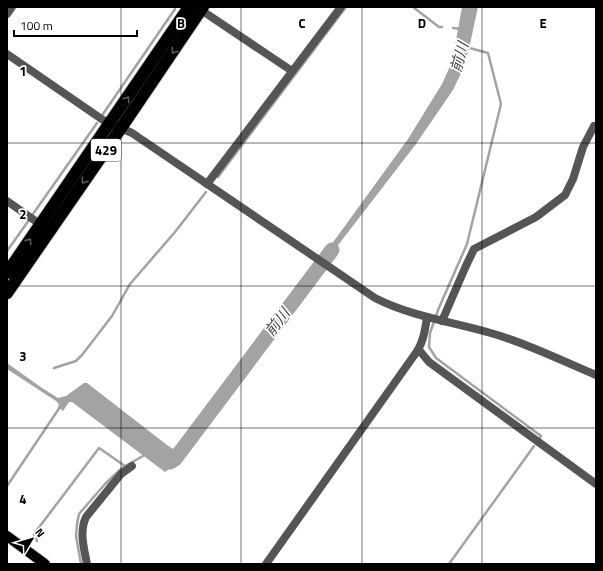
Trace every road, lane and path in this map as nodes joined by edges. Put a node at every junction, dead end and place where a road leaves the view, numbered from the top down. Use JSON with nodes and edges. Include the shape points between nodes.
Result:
{"nodes":[{"id":1,"x":12,"y":7,"type":"edge"},
{"id":2,"x":341,"y":7,"type":"edge"},
{"id":3,"x":194,"y":9,"type":"edge"},
{"id":4,"x":7,"y":14,"type":"edge"},
{"id":5,"x":7,"y":54,"type":"edge"},
{"id":6,"x":292,"y":71,"type":"junction"},
{"id":7,"x":116,"y":126,"type":"junction"},
{"id":8,"x":596,"y":128,"type":"edge"},
{"id":9,"x":207,"y":184,"type":"junction"},
{"id":10,"x":7,"y":201,"type":"edge"},
{"id":11,"x":45,"y":228,"type":"junction"},
{"id":12,"x":7,"y":272,"type":"edge"},
{"id":13,"x":7,"y":293,"type":"edge"},
{"id":14,"x":435,"y":319,"type":"junction"},
{"id":15,"x":419,"y":350,"type":"junction"},
{"id":16,"x":596,"y":375,"type":"edge"},
{"id":17,"x":132,"y":466,"type":"dead end"},
{"id":18,"x":596,"y":484,"type":"edge"},
{"id":19,"x":7,"y":536,"type":"edge"},
{"id":20,"x":45,"y":564,"type":"edge"},
{"id":21,"x":87,"y":564,"type":"edge"},
{"id":22,"x":266,"y":564,"type":"edge"}],
"edges":[{"from":1,"to":4,"type":"street"},
{"from":2,"to":6,"type":"street"},
{"from":3,"to":6,"type":"street"},
{"from":3,"to":7,"type":"highway","number":"429"},
{"from":5,"to":7,"type":"street","via":[[103,120]]},
{"from":6,"to":9,"type":"street"},
{"from":7,"to":9,"type":"street","via":[[132,133]]},
{"from":7,"to":11,"type":"highway","number":"429"},
{"from":8,"to":14,"type":"street","via":[[594,126],[583,147],[565,195],[536,217],[474,250]]},
{"from":9,"to":14,"type":"street","via":[[358,288],[383,302]]},
{"from":10,"to":11,"type":"street"},
{"from":12,"to":11,"type":"highway","number":"429","one_way":true},
{"from":11,"to":13,"type":"highway","number":"429"},
{"from":14,"to":15,"type":"street"},
{"from":14,"to":16,"type":"street","via":[[518,342]]},
{"from":15,"to":18,"type":"street","via":[[429,362]]},
{"from":15,"to":22,"type":"street"},
{"from":17,"to":21,"type":"street","via":[[121,474],[86,517],[82,532]]},
{"from":19,"to":20,"type":"main road"}]}
